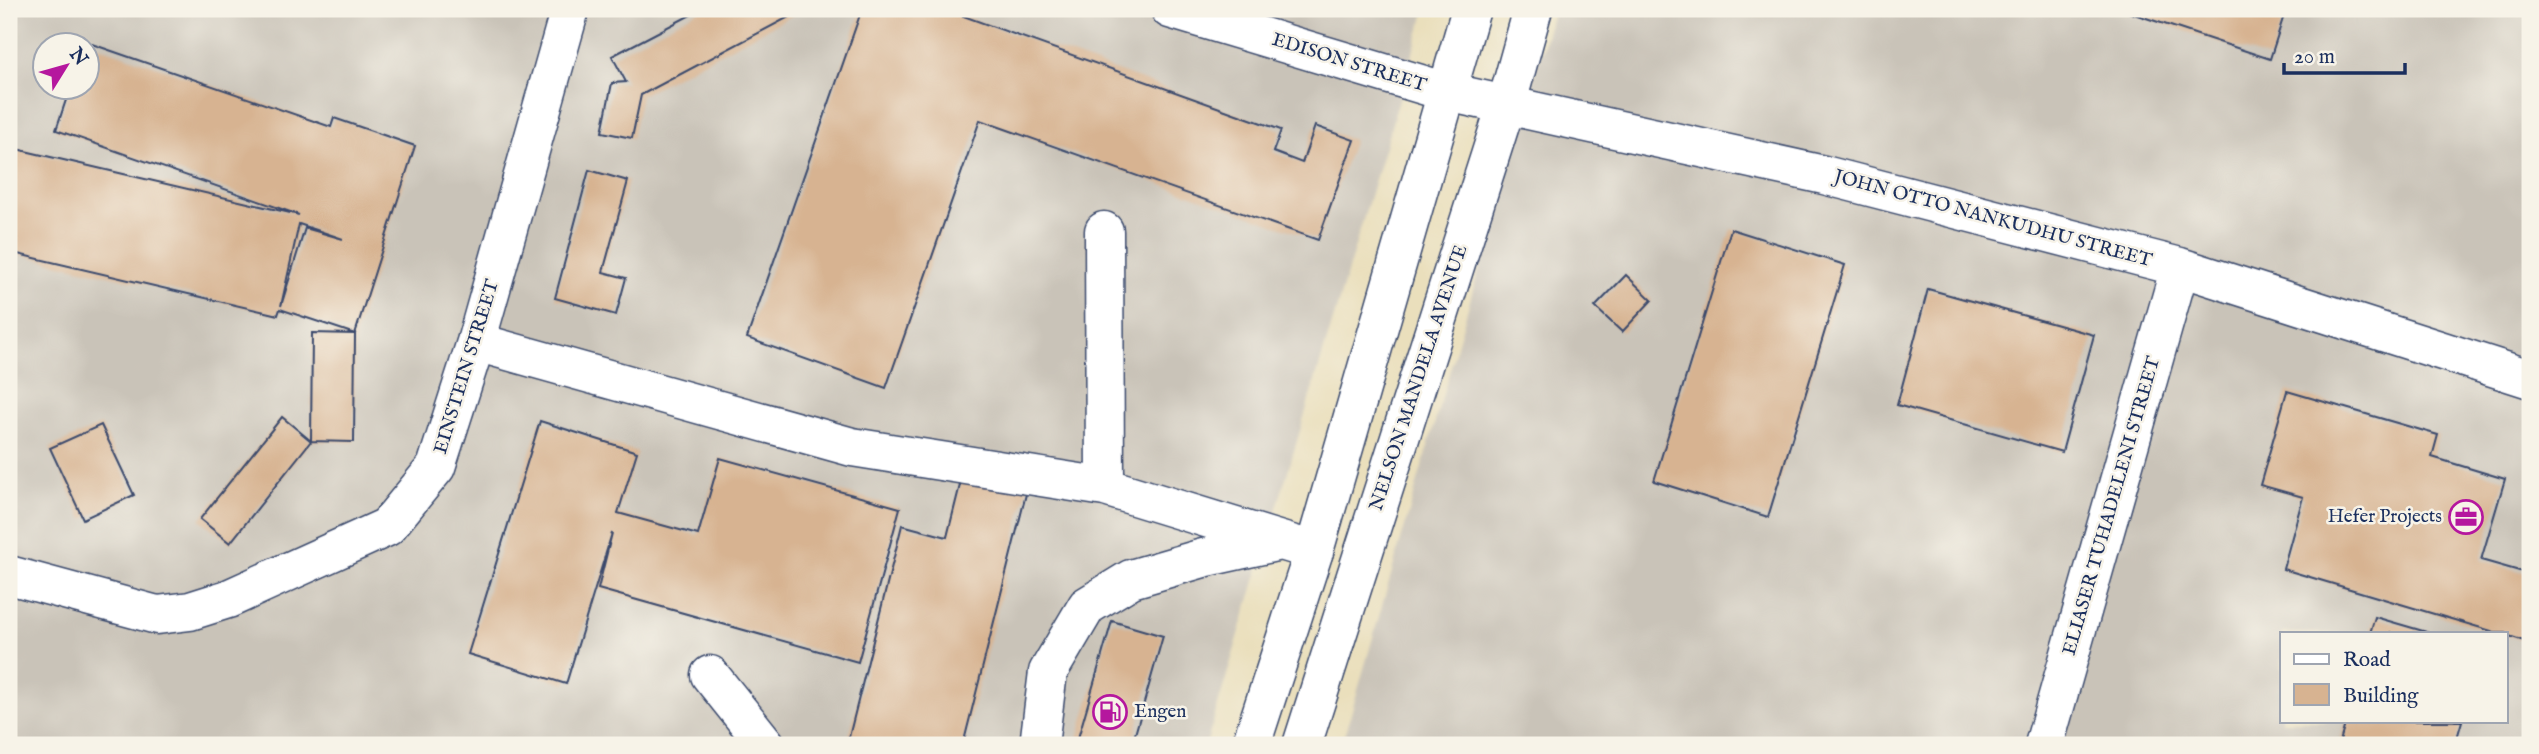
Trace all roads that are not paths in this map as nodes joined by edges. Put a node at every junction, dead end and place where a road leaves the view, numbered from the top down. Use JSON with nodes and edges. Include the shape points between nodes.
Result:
{"nodes":[{"id":1,"x":570,"y":9,"type":"edge"},
{"id":2,"x":1170,"y":9,"type":"edge"},
{"id":3,"x":1471,"y":9,"type":"edge"},
{"id":4,"x":1533,"y":9,"type":"edge"},
{"id":5,"x":1447,"y":93,"type":"junction"},
{"id":6,"x":1506,"y":106,"type":"junction"},
{"id":7,"x":1104,"y":231,"type":"dead end"},
{"id":8,"x":2180,"y":267,"type":"junction"},
{"id":9,"x":476,"y":342,"type":"junction"},
{"id":10,"x":2530,"y":379,"type":"edge"},
{"id":11,"x":1105,"y":487,"type":"junction"},
{"id":12,"x":1296,"y":546,"type":"junction"},
{"id":13,"x":9,"y":575,"type":"edge"},
{"id":14,"x":710,"y":676,"type":"dead end"},
{"id":15,"x":766,"y":745,"type":"edge"},
{"id":16,"x":1039,"y":745,"type":"edge"},
{"id":17,"x":1251,"y":745,"type":"edge"},
{"id":18,"x":1302,"y":745,"type":"edge"},
{"id":19,"x":2044,"y":745,"type":"edge"}],
"edges":[{"from":1,"to":9,"type":"street","name":"EINSTEIN STREET"},
{"from":2,"to":5,"type":"street","name":"EDISON STREET"},
{"from":3,"to":5,"type":"street"},
{"from":4,"to":6,"type":"street","name":"NELSON MANDELA AVENUE"},
{"from":5,"to":6,"type":"street","name":"JOHN OTTO NANKUDHU STREET"},
{"from":5,"to":12,"type":"street"},
{"from":6,"to":8,"type":"street","name":"JOHN OTTO NANKUDHU STREET","via":[[1824,175]]},
{"from":6,"to":18,"type":"street","name":"NELSON MANDELA AVENUE"},
{"from":7,"to":11,"type":"street"},
{"from":8,"to":10,"type":"street","name":"JOHN OTTO NANKUDHU STREET"},
{"from":8,"to":19,"type":"street","name":"ELIASER TUHADELENI STREET"},
{"from":9,"to":11,"type":"street","via":[[852,447]]},
{"from":9,"to":13,"type":"street","name":"EINSTEIN STREET","via":[[436,467],[387,527],[228,599],[190,611],[157,615]]},
{"from":11,"to":12,"type":"street"},
{"from":12,"to":16,"type":"street","via":[[1203,558],[1131,579],[1087,606],[1048,672]]},
{"from":12,"to":17,"type":"street"},
{"from":14,"to":15,"type":"street"}]}
